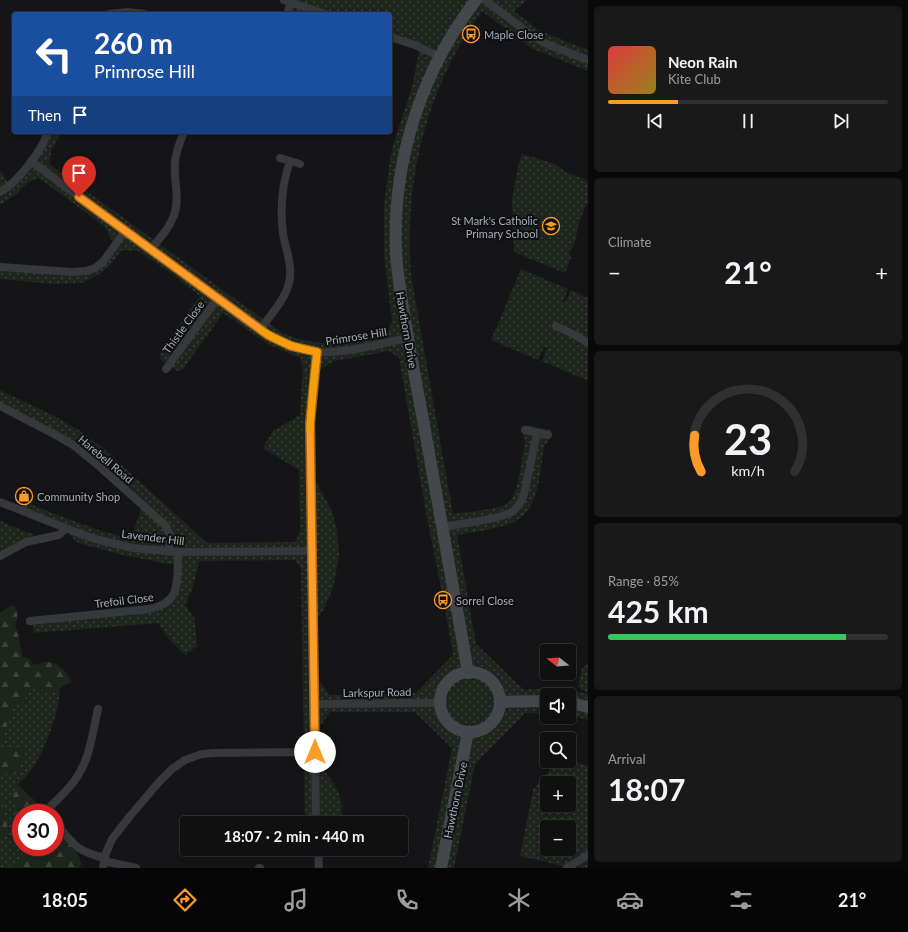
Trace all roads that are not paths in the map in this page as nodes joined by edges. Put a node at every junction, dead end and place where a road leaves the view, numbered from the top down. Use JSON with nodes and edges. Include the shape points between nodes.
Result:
{"nodes":[{"id":1,"x":476,"y":0,"type":"edge"},
{"id":2,"x":485,"y":0,"type":"edge"},
{"id":3,"x":288,"y":1,"type":"edge"},
{"id":4,"x":287,"y":12,"type":"edge"},
{"id":5,"x":319,"y":12,"type":"edge"},
{"id":6,"x":392,"y":38,"type":"edge"},
{"id":7,"x":440,"y":56,"type":"junction"},
{"id":8,"x":588,"y":60,"type":"edge"},
{"id":9,"x":46,"y":134,"type":"edge"},
{"id":10,"x":183,"y":134,"type":"edge"},
{"id":11,"x":280,"y":158,"type":"dead end"},
{"id":12,"x":31,"y":161,"type":"junction"},
{"id":13,"x":290,"y":161,"type":"junction"},
{"id":14,"x":300,"y":164,"type":"dead end"},
{"id":15,"x":0,"y":192,"type":"edge"},
{"id":16,"x":125,"y":231,"type":"junction"},
{"id":17,"x":152,"y":249,"type":"junction"},
{"id":18,"x":0,"y":267,"type":"edge"},
{"id":19,"x":217,"y":299,"type":"junction"},
{"id":20,"x":556,"y":326,"type":"dead end"},
{"id":21,"x":260,"y":330,"type":"junction"},
{"id":22,"x":408,"y":338,"type":"junction"},
{"id":23,"x":588,"y":343,"type":"edge"},
{"id":24,"x":317,"y":352,"type":"junction"},
{"id":25,"x":166,"y":369,"type":"dead end"},
{"id":26,"x":0,"y":406,"type":"edge"},
{"id":27,"x":525,"y":430,"type":"dead end"},
{"id":28,"x":537,"y":433,"type":"junction"},
{"id":29,"x":548,"y":435,"type":"dead end"},
{"id":30,"x":0,"y":502,"type":"edge"},
{"id":31,"x":443,"y":527,"type":"junction"},
{"id":32,"x":66,"y":528,"type":"junction"},
{"id":33,"x":311,"y":551,"type":"junction"},
{"id":34,"x":169,"y":552,"type":"junction"},
{"id":35,"x":178,"y":552,"type":"junction"},
{"id":36,"x":0,"y":556,"type":"edge"},
{"id":37,"x":30,"y":621,"type":"dead end"},
{"id":38,"x":468,"y":673,"type":"junction"},
{"id":39,"x":540,"y":701,"type":"edge"},
{"id":40,"x":500,"y":702,"type":"junction"},
{"id":41,"x":440,"y":703,"type":"junction"},
{"id":42,"x":315,"y":704,"type":"junction"},
{"id":43,"x":576,"y":704,"type":"edge"},
{"id":44,"x":588,"y":707,"type":"edge"},
{"id":45,"x":98,"y":709,"type":"dead end"},
{"id":46,"x":468,"y":732,"type":"junction"},
{"id":47,"x":315,"y":752,"type":"junction"},
{"id":48,"x":53,"y":804,"type":"edge"},
{"id":49,"x":316,"y":816,"type":"edge"},
{"id":50,"x":64,"y":833,"type":"edge"},
{"id":51,"x":588,"y":855,"type":"edge"},
{"id":52,"x":318,"y":856,"type":"edge"},
{"id":53,"x":104,"y":862,"type":"edge"},
{"id":54,"x":136,"y":868,"type":"edge"},
{"id":55,"x":319,"y":868,"type":"edge"},
{"id":56,"x":441,"y":868,"type":"edge"},
{"id":57,"x":567,"y":868,"type":"edge"}],
"edges":[{"from":1,"to":7,"type":"street","name":"Hawthorn Drive"},
{"from":2,"to":8,"type":"street","via":[[534,38]]},
{"from":3,"to":4,"type":"street"},
{"from":3,"to":5,"type":"street"},
{"from":6,"to":7,"type":"street"},
{"from":7,"to":22,"type":"street","name":"Hawthorn Drive","via":[[412,126],[403,162],[397,206],[396,253]]},
{"from":9,"to":12,"type":"street"},
{"from":10,"to":17,"type":"street","via":[[175,162],[175,212]]},
{"from":11,"to":13,"type":"street"},
{"from":12,"to":15,"type":"street","via":[[11,185]]},
{"from":12,"to":16,"type":"street","name":"Primrose Hill"},
{"from":13,"to":14,"type":"street"},
{"from":13,"to":21,"type":"street","via":[[283,192],[282,217],[289,281],[283,297]]},
{"from":16,"to":17,"type":"street","name":"Primrose Hill"},
{"from":16,"to":18,"type":"street","via":[[103,262],[86,271]]},
{"from":17,"to":19,"type":"street","name":"Primrose Hill"},
{"from":19,"to":21,"type":"street","name":"Primrose Hill"},
{"from":19,"to":25,"type":"street","name":"Thistle Close"},
{"from":20,"to":23,"type":"street"},
{"from":21,"to":24,"type":"street","name":"Primrose Hill","via":[[291,346]]},
{"from":22,"to":24,"type":"street","name":"Primrose Hill","via":[[340,351]]},
{"from":22,"to":31,"type":"street","name":"Hawthorn Drive"},
{"from":24,"to":33,"type":"street","via":[[310,423]]},
{"from":26,"to":34,"type":"street","name":"Harebell Road","via":[[83,452],[166,526],[170,536]]},
{"from":27,"to":28,"type":"street"},
{"from":28,"to":29,"type":"street"},
{"from":28,"to":31,"type":"street","via":[[524,494],[516,508],[501,516]]},
{"from":30,"to":32,"type":"street","name":"Lavender Hill"},
{"from":31,"to":38,"type":"street","name":"Hawthorn Drive"},
{"from":32,"to":34,"type":"street","name":"Lavender Hill","via":[[128,547]]},
{"from":32,"to":36,"type":"street","via":[[59,535],[26,542]]},
{"from":33,"to":35,"type":"street","name":"Lavender Hill"},
{"from":33,"to":42,"type":"street"},
{"from":34,"to":35,"type":"street","name":"Lavender Hill"},
{"from":35,"to":37,"type":"street","name":"Trefoil Close","via":[[175,590],[171,599],[161,606]]},
{"from":38,"to":40,"type":"street","via":[[479,674],[488,679],[498,692]]},
{"from":38,"to":41,"type":"street","via":[[450,680],[442,693]]},
{"from":39,"to":40,"type":"street"},
{"from":40,"to":46,"type":"street","via":[[499,712],[490,724],[482,730]]},
{"from":41,"to":42,"type":"street","name":"Larkspur Road"},
{"from":41,"to":46,"type":"street","via":[[449,723]]},
{"from":42,"to":47,"type":"street"},
{"from":43,"to":44,"type":"street"},
{"from":45,"to":48,"type":"street","via":[[88,754],[81,772]]},
{"from":46,"to":56,"type":"street","name":"Hawthorn Drive"},
{"from":47,"to":49,"type":"street"},
{"from":47,"to":53,"type":"street","via":[[213,753],[186,760],[172,769],[130,816],[112,839]]},
{"from":50,"to":53,"type":"street","via":[[78,849]]},
{"from":51,"to":57,"type":"street"},
{"from":52,"to":55,"type":"street"},
{"from":53,"to":54,"type":"street"}]}
